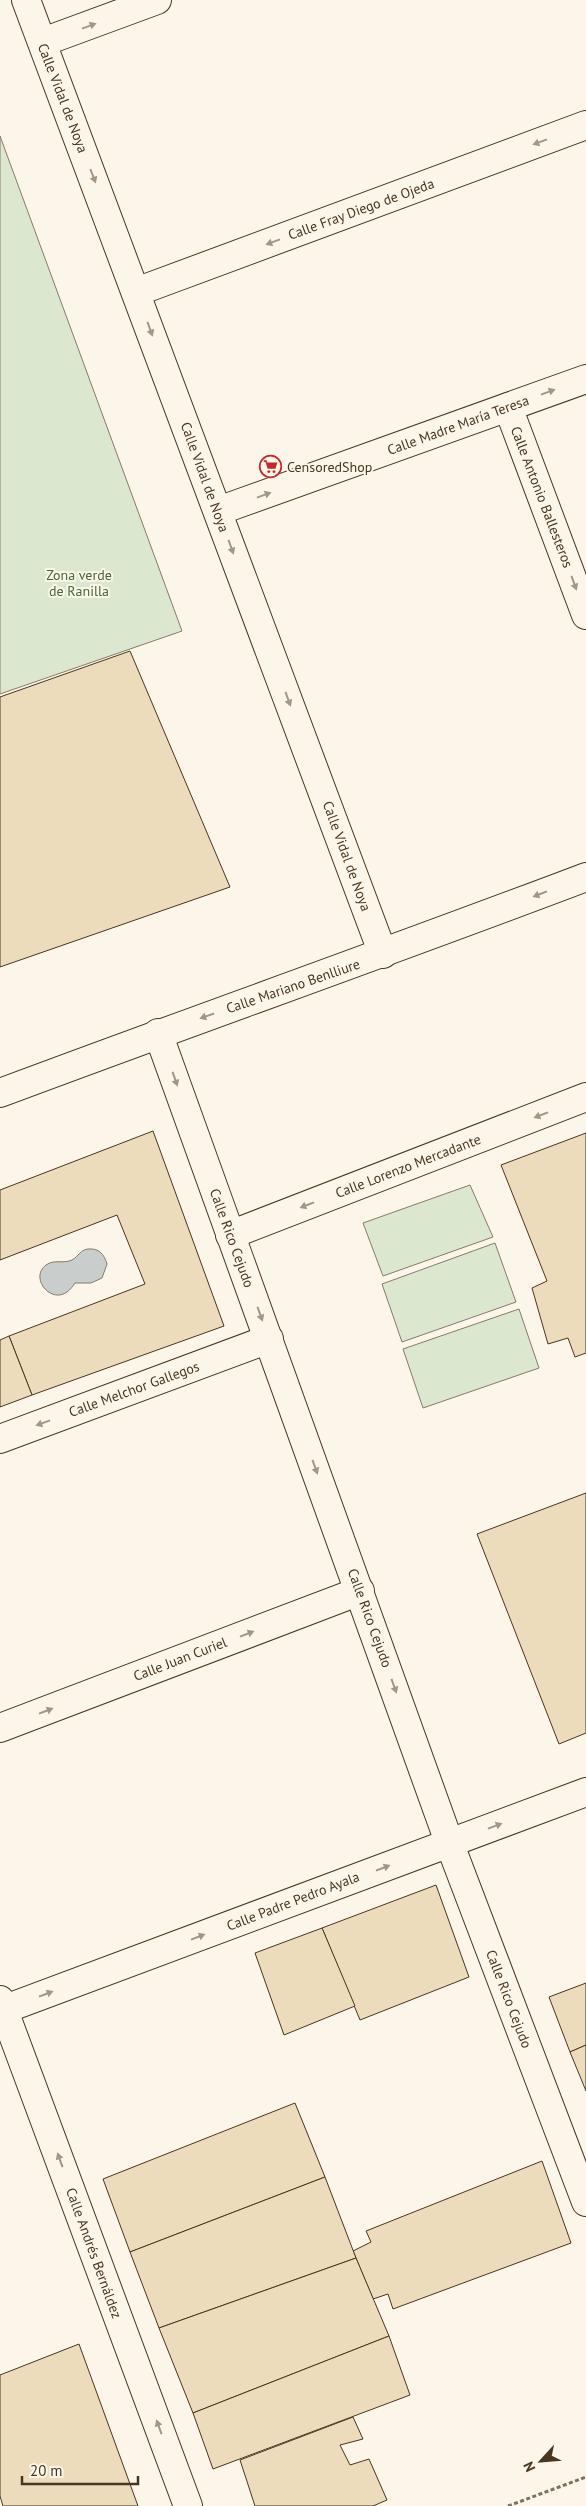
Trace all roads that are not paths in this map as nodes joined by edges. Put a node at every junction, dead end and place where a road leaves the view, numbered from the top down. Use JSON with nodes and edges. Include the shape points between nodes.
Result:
{"nodes":[{"id":1,"x":26,"y":0,"type":"edge"},
{"id":2,"x":157,"y":0,"type":"edge"},
{"id":3,"x":43,"y":42,"type":"junction"},
{"id":4,"x":586,"y":125,"type":"edge"},
{"id":5,"x":136,"y":292,"type":"junction"},
{"id":6,"x":586,"y":378,"type":"edge"},
{"id":7,"x":508,"y":407,"type":"junction"},
{"id":8,"x":218,"y":511,"type":"junction"},
{"id":9,"x":586,"y":615,"type":"edge"},
{"id":10,"x":586,"y":877,"type":"edge"},
{"id":11,"x":383,"y":954,"type":"junction"},
{"id":12,"x":158,"y":1033,"type":"junction"},
{"id":13,"x":0,"y":1093,"type":"edge"},
{"id":14,"x":586,"y":1097,"type":"edge"},
{"id":15,"x":230,"y":1235,"type":"junction"},
{"id":16,"x":269,"y":1339,"type":"junction"},
{"id":17,"x":0,"y":1439,"type":"edge"},
{"id":18,"x":360,"y":1591,"type":"junction"},
{"id":19,"x":0,"y":1728,"type":"edge"},
{"id":20,"x":586,"y":1792,"type":"edge"},
{"id":21,"x":449,"y":1842,"type":"junction"},
{"id":22,"x":1,"y":2007,"type":"edge"},
{"id":23,"x":586,"y":2202,"type":"edge"},
{"id":24,"x":188,"y":2506,"type":"edge"}],
"edges":[{"from":1,"to":3,"type":"street","name":"Calle Vidal de Noya"},
{"from":3,"to":2,"type":"street","one_way":true},
{"from":3,"to":5,"type":"street","name":"Calle Vidal de Noya","one_way":true},
{"from":4,"to":5,"type":"street","name":"Calle Fray Diego de Ojeda","one_way":true},
{"from":5,"to":8,"type":"street","name":"Calle Vidal de Noya","one_way":true},
{"from":7,"to":6,"type":"street","name":"Calle Madre María Teresa","one_way":true},
{"from":8,"to":7,"type":"street","name":"Calle Madre María Teresa","one_way":true},
{"from":7,"to":9,"type":"street","name":"Calle Antonio Ballesteros","one_way":true},
{"from":8,"to":11,"type":"street","name":"Calle Vidal de Noya","one_way":true},
{"from":10,"to":11,"type":"street","name":"Calle Mariano Benlliure","one_way":true},
{"from":11,"to":12,"type":"street","name":"Calle Mariano Benlliure","one_way":true},
{"from":12,"to":13,"type":"street","name":"Calle Mariano Benlliure"},
{"from":12,"to":15,"type":"street","name":"Calle Rico Cejudo","one_way":true},
{"from":14,"to":15,"type":"street","name":"Calle Lorenzo Mercadante","one_way":true},
{"from":15,"to":16,"type":"street","name":"Calle Rico Cejudo","one_way":true},
{"from":16,"to":17,"type":"street","name":"Calle Melchor Gallegos","one_way":true},
{"from":16,"to":18,"type":"street","name":"Calle Rico Cejudo","one_way":true},
{"from":19,"to":18,"type":"street","name":"Calle Juan Curiel","one_way":true},
{"from":18,"to":21,"type":"street","name":"Calle Rico Cejudo","one_way":true},
{"from":21,"to":20,"type":"street","name":"Calle Padre Pedro Ayala","one_way":true},
{"from":22,"to":21,"type":"street","name":"Calle Padre Pedro Ayala","one_way":true},
{"from":21,"to":23,"type":"street","name":"Calle Rico Cejudo"},
{"from":24,"to":22,"type":"street","name":"Calle Andrés Bernáldez","one_way":true}]}
